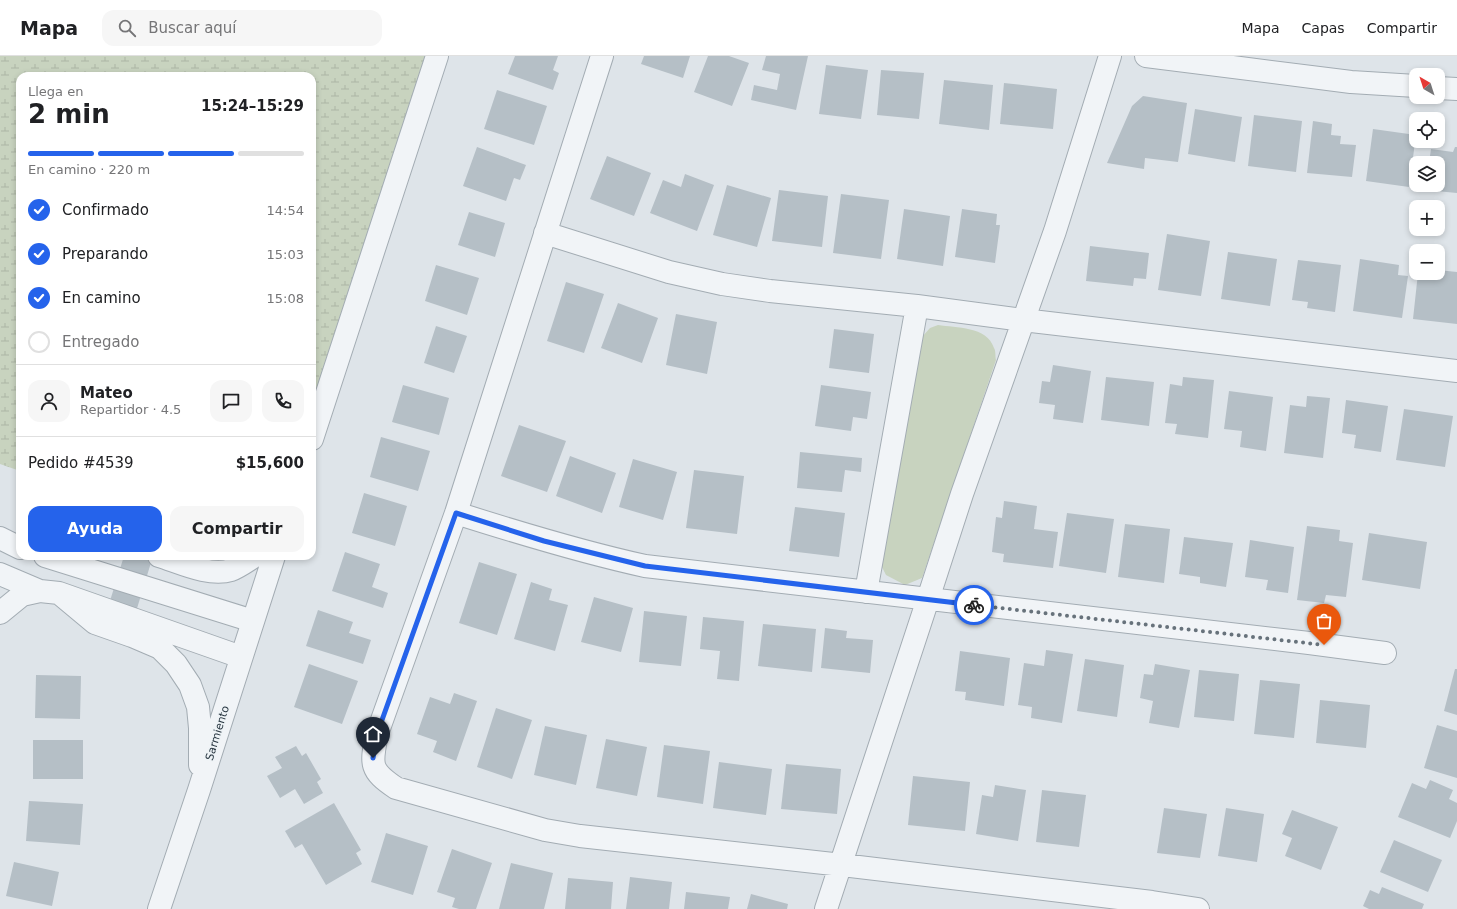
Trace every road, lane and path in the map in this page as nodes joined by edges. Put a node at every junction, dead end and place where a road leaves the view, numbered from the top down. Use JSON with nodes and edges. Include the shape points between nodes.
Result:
{"nodes":[{"id":1,"x":437,"y":56,"type":"edge"},
{"id":2,"x":602,"y":56,"type":"edge"},
{"id":3,"x":1110,"y":56,"type":"edge"},
{"id":4,"x":1146,"y":56,"type":"edge"},
{"id":5,"x":1409,"y":86,"type":"edge"},
{"id":6,"x":1445,"y":88,"type":"edge"},
{"id":7,"x":1457,"y":89,"type":"edge"},
{"id":8,"x":545,"y":233,"type":"junction"},
{"id":9,"x":917,"y":306,"type":"junction"},
{"id":10,"x":1023,"y":320,"type":"junction"},
{"id":11,"x":1457,"y":370,"type":"edge"},
{"id":12,"x":316,"y":427,"type":"edge"},
{"id":13,"x":456,"y":513,"type":"junction"},
{"id":14,"x":0,"y":538,"type":"edge"},
{"id":15,"x":16,"y":546,"type":"edge"},
{"id":16,"x":58,"y":560,"type":"edge"},
{"id":17,"x":87,"y":560,"type":"edge"},
{"id":18,"x":171,"y":560,"type":"edge"},
{"id":19,"x":249,"y":560,"type":"edge"},
{"id":20,"x":273,"y":560,"type":"edge"},
{"id":21,"x":75,"y":565,"type":"junction"},
{"id":22,"x":0,"y":574,"type":"edge"},
{"id":23,"x":50,"y":592,"type":"junction"},
{"id":24,"x":866,"y":592,"type":"junction"},
{"id":25,"x":928,"y":599,"type":"junction"},
{"id":26,"x":0,"y":613,"type":"edge"},
{"id":27,"x":252,"y":621,"type":"junction"},
{"id":28,"x":1385,"y":653,"type":"dead end"},
{"id":29,"x":241,"y":657,"type":"junction"},
{"id":30,"x":199,"y":790,"type":"junction"},
{"id":31,"x":842,"y":865,"type":"junction"},
{"id":32,"x":159,"y":909,"type":"edge"},
{"id":33,"x":826,"y":909,"type":"edge"},
{"id":34,"x":1198,"y":909,"type":"edge"}],
"edges":[{"from":1,"to":12,"type":"street"},
{"from":2,"to":8,"type":"street"},
{"from":3,"to":10,"type":"street","via":[[1055,232]]},
{"from":4,"to":5,"type":"street","via":[[1351,82]]},
{"from":6,"to":7,"type":"street"},
{"from":8,"to":9,"type":"street","via":[[669,272],[722,284]]},
{"from":8,"to":13,"type":"street"},
{"from":9,"to":10,"type":"street"},
{"from":9,"to":24,"type":"street"},
{"from":10,"to":11,"type":"street"},
{"from":10,"to":25,"type":"street"},
{"from":13,"to":24,"type":"street","via":[[544,541],[645,566]]},
{"from":13,"to":31,"type":"street","via":[[377,734],[373,758],[376,771],[383,780],[396,788],[545,830]]},
{"from":14,"to":15,"type":"street"},
{"from":16,"to":21,"type":"street"},
{"from":17,"to":21,"type":"street"},
{"from":18,"to":19,"type":"street","via":[[217,572],[230,570]]},
{"from":20,"to":27,"type":"street","name":"Sarmiento"},
{"from":21,"to":27,"type":"street"},
{"from":22,"to":23,"type":"street"},
{"from":23,"to":26,"type":"street","via":[[22,595]]},
{"from":23,"to":29,"type":"street"},
{"from":23,"to":30,"type":"street","via":[[95,623],[160,648],[176,664],[190,685],[198,707]]},
{"from":24,"to":25,"type":"street"},
{"from":25,"to":28,"type":"street"},
{"from":25,"to":31,"type":"street"},
{"from":27,"to":29,"type":"street","name":"Sarmiento"},
{"from":29,"to":30,"type":"street","name":"Sarmiento"},
{"from":30,"to":32,"type":"street","name":"Sarmiento"},
{"from":31,"to":33,"type":"street"},
{"from":31,"to":34,"type":"street"}]}
